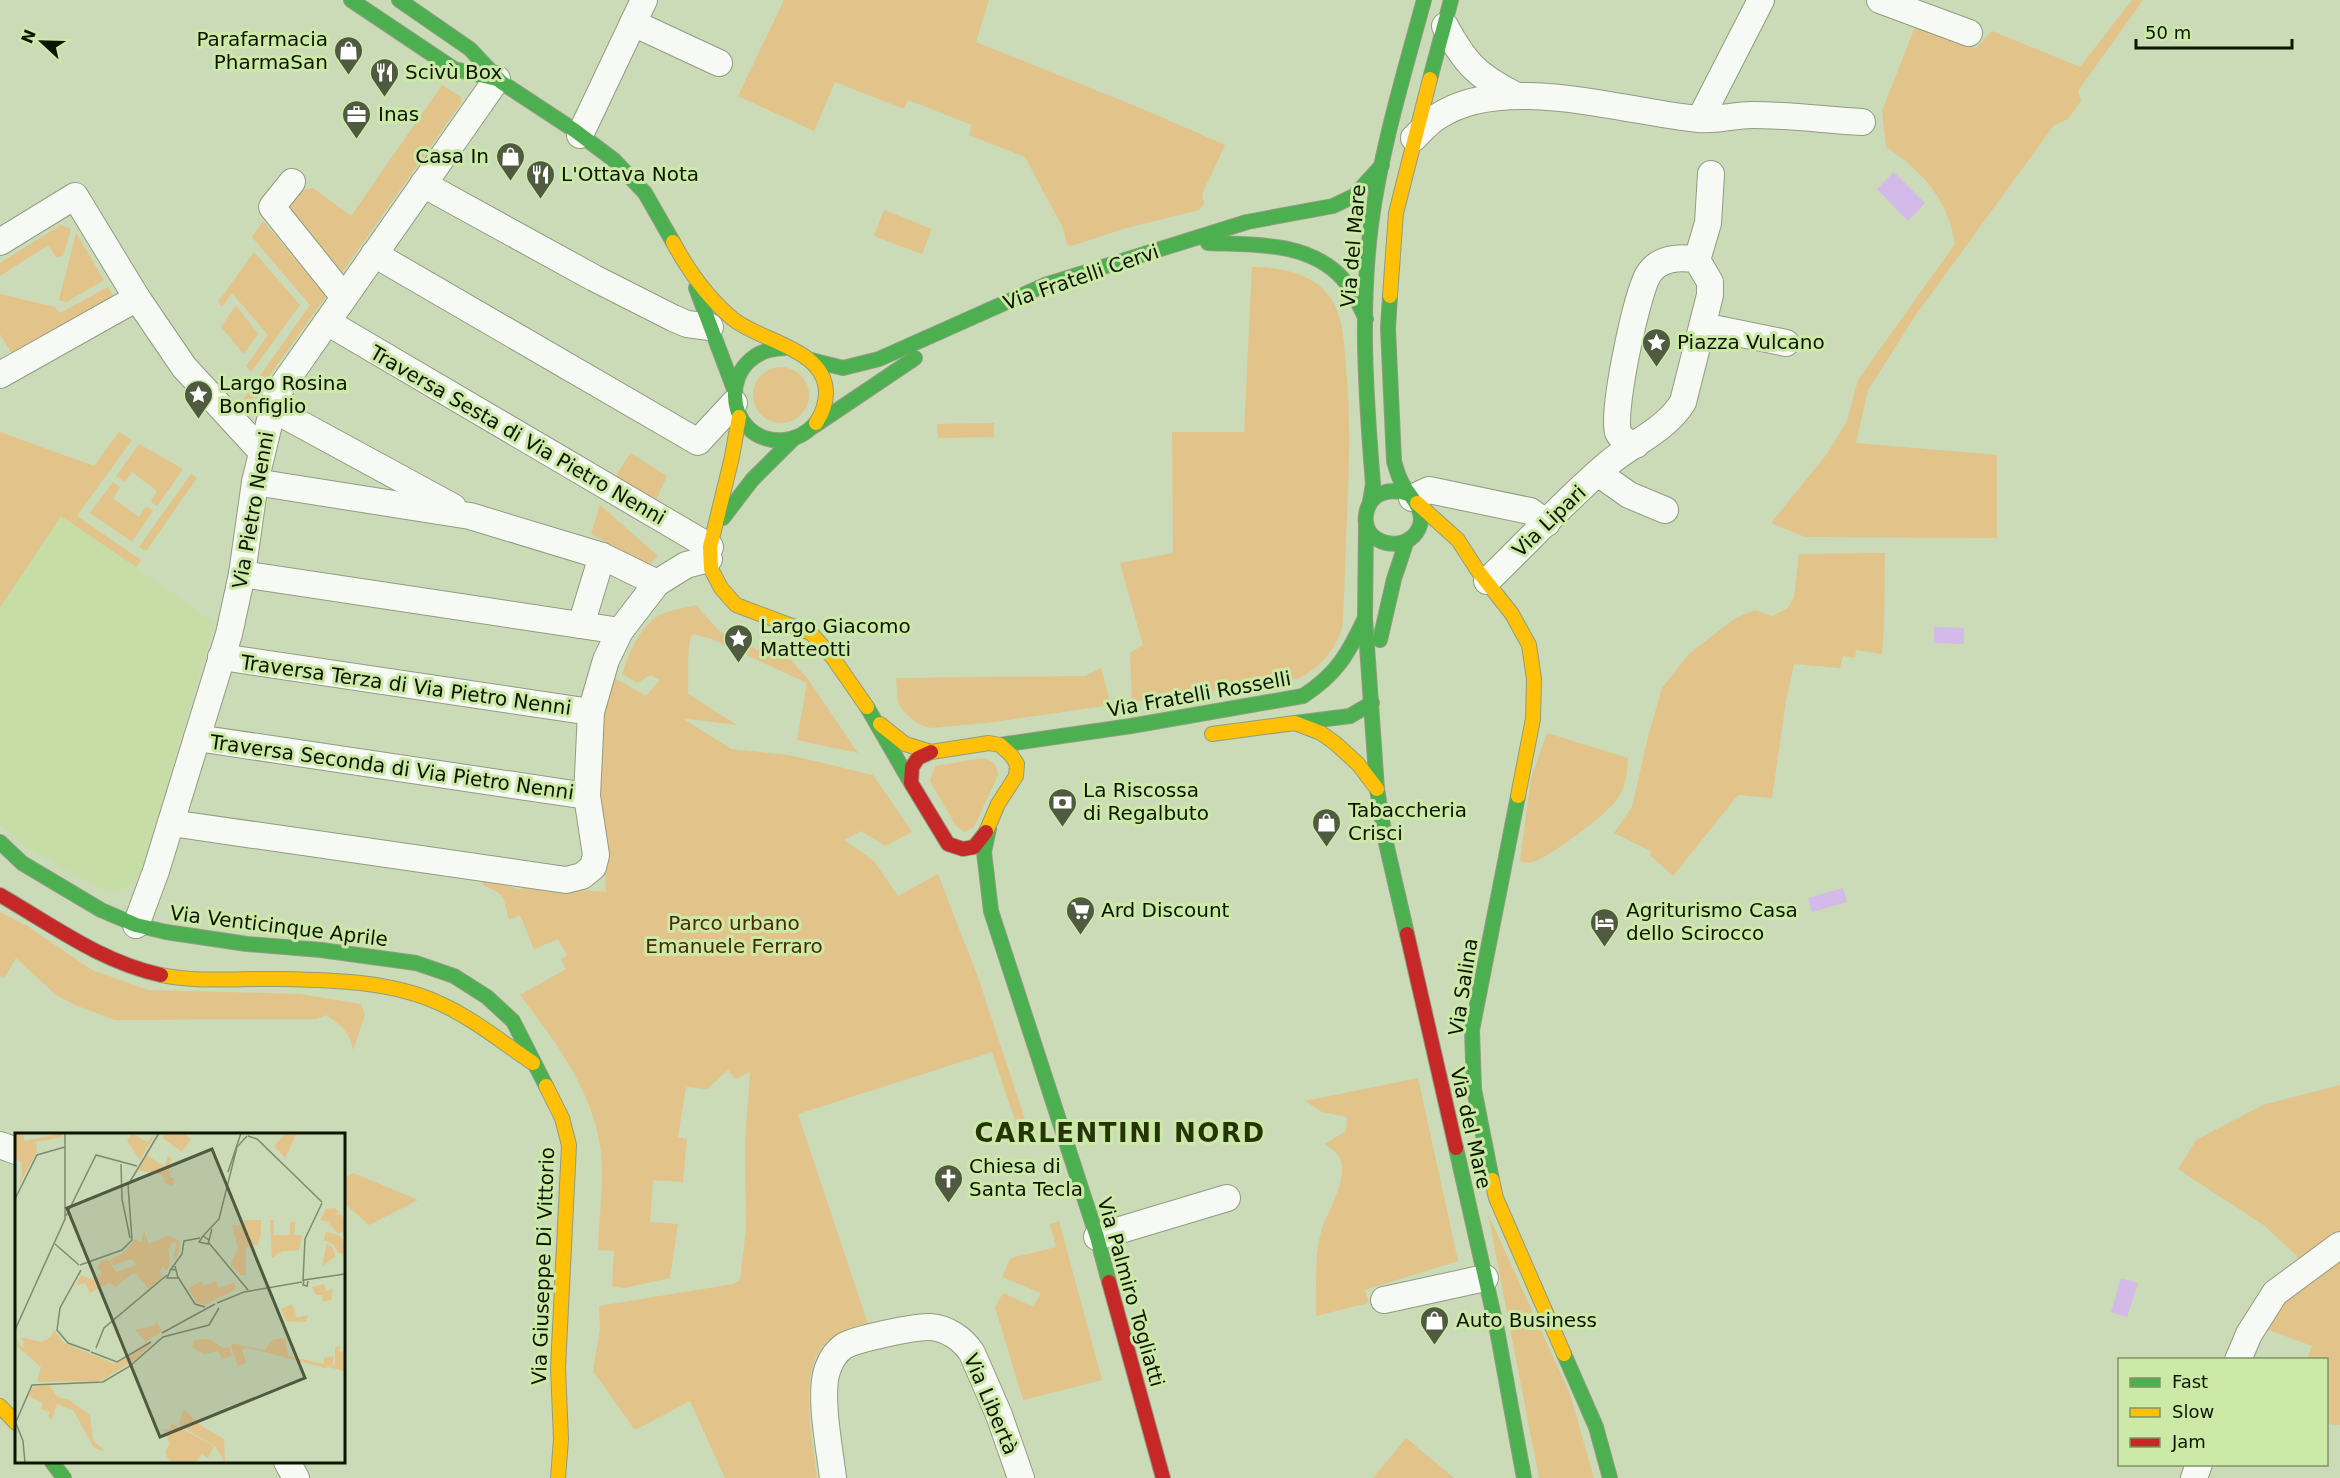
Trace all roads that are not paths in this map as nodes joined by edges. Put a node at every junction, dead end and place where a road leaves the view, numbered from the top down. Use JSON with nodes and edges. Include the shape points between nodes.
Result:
{"nodes":[{"id":1,"x":351,"y":0,"type":"edge"},
{"id":2,"x":399,"y":0,"type":"edge"},
{"id":3,"x":644,"y":0,"type":"edge"},
{"id":4,"x":1424,"y":0,"type":"edge"},
{"id":5,"x":1451,"y":0,"type":"edge"},
{"id":6,"x":1761,"y":0,"type":"edge"},
{"id":7,"x":1880,"y":0,"type":"edge"},
{"id":8,"x":633,"y":23,"type":"junction"},
{"id":9,"x":1445,"y":26,"type":"junction"},
{"id":10,"x":1969,"y":33,"type":"dead end"},
{"id":11,"x":719,"y":63,"type":"dead end"},
{"id":12,"x":497,"y":79,"type":"junction"},
{"id":13,"x":1515,"y":95,"type":"junction"},
{"id":14,"x":1700,"y":119,"type":"junction"},
{"id":15,"x":1862,"y":122,"type":"dead end"},
{"id":16,"x":580,"y":135,"type":"junction"},
{"id":17,"x":1414,"y":138,"type":"junction"},
{"id":18,"x":1382,"y":165,"type":"junction"},
{"id":19,"x":1712,"y":174,"type":"dead end"},
{"id":20,"x":292,"y":182,"type":"dead end"},
{"id":21,"x":423,"y":184,"type":"junction"},
{"id":22,"x":0,"y":242,"type":"edge"},
{"id":23,"x":1188,"y":242,"type":"junction"},
{"id":24,"x":374,"y":254,"type":"junction"},
{"id":25,"x":1698,"y":257,"type":"junction"},
{"id":26,"x":688,"y":266,"type":"junction"},
{"id":27,"x":344,"y":297,"type":"junction"},
{"id":28,"x":136,"y":298,"type":"junction"},
{"id":29,"x":975,"y":315,"type":"junction"},
{"id":30,"x":1366,"y":321,"type":"junction"},
{"id":31,"x":327,"y":322,"type":"junction"},
{"id":32,"x":1703,"y":326,"type":"junction"},
{"id":33,"x":710,"y":327,"type":"junction"},
{"id":34,"x":1786,"y":343,"type":"dead end"},
{"id":35,"x":785,"y":348,"type":"junction"},
{"id":36,"x":811,"y":360,"type":"junction"},
{"id":37,"x":0,"y":375,"type":"edge"},
{"id":38,"x":736,"y":403,"type":"junction"},
{"id":39,"x":271,"y":408,"type":"junction"},
{"id":40,"x":814,"y":426,"type":"junction"},
{"id":41,"x":794,"y":438,"type":"junction"},
{"id":42,"x":1627,"y":439,"type":"junction"},
{"id":43,"x":261,"y":452,"type":"junction"},
{"id":44,"x":1604,"y":467,"type":"junction"},
{"id":45,"x":255,"y":482,"type":"junction"},
{"id":46,"x":1412,"y":498,"type":"junction"},
{"id":47,"x":1370,"y":502,"type":"junction"},
{"id":48,"x":1665,"y":510,"type":"dead end"},
{"id":49,"x":470,"y":516,"type":"junction"},
{"id":50,"x":1366,"y":524,"type":"junction"},
{"id":51,"x":1546,"y":524,"type":"junction"},
{"id":52,"x":1412,"y":542,"type":"junction"},
{"id":53,"x":712,"y":544,"type":"junction"},
{"id":54,"x":1450,"y":552,"type":"dead end"},
{"id":55,"x":602,"y":556,"type":"junction"},
{"id":56,"x":242,"y":574,"type":"junction"},
{"id":57,"x":1482,"y":576,"type":"junction"},
{"id":58,"x":657,"y":583,"type":"junction"},
{"id":59,"x":1365,"y":618,"type":"junction"},
{"id":60,"x":581,"y":625,"type":"junction"},
{"id":61,"x":620,"y":631,"type":"junction"},
{"id":62,"x":221,"y":657,"type":"junction"},
{"id":63,"x":1371,"y":680,"type":"junction"},
{"id":64,"x":1303,"y":696,"type":"junction"},
{"id":65,"x":1325,"y":696,"type":"dead end"},
{"id":66,"x":1354,"y":697,"type":"dead end"},
{"id":67,"x":1372,"y":703,"type":"junction"},
{"id":68,"x":591,"y":712,"type":"junction"},
{"id":69,"x":876,"y":721,"type":"junction"},
{"id":70,"x":1295,"y":723,"type":"junction"},
{"id":71,"x":1194,"y":736,"type":"dead end"},
{"id":72,"x":197,"y":738,"type":"junction"},
{"id":73,"x":1000,"y":745,"type":"junction"},
{"id":74,"x":931,"y":752,"type":"junction"},
{"id":75,"x":1033,"y":765,"type":"dead end"},
{"id":76,"x":1016,"y":776,"type":"junction"},
{"id":77,"x":910,"y":783,"type":"junction"},
{"id":78,"x":1377,"y":789,"type":"junction"},
{"id":79,"x":587,"y":796,"type":"junction"},
{"id":80,"x":171,"y":823,"type":"junction"},
{"id":81,"x":988,"y":828,"type":"junction"},
{"id":82,"x":0,"y":842,"type":"edge"},
{"id":83,"x":948,"y":844,"type":"junction"},
{"id":84,"x":0,"y":854,"type":"edge"},
{"id":85,"x":960,"y":860,"type":"dead end"},
{"id":86,"x":22,"y":863,"type":"junction"},
{"id":87,"x":975,"y":886,"type":"dead end"},
{"id":88,"x":0,"y":895,"type":"edge"},
{"id":89,"x":991,"y":912,"type":"junction"},
{"id":90,"x":136,"y":925,"type":"junction"},
{"id":91,"x":534,"y":1064,"type":"junction"},
{"id":92,"x":0,"y":1145,"type":"edge"},
{"id":93,"x":15,"y":1150,"type":"edge"},
{"id":94,"x":1227,"y":1198,"type":"dead end"},
{"id":95,"x":1097,"y":1237,"type":"junction"},
{"id":96,"x":2340,"y":1245,"type":"edge"},
{"id":97,"x":1485,"y":1278,"type":"junction"},
{"id":98,"x":1384,"y":1300,"type":"dead end"},
{"id":99,"x":2238,"y":1358,"type":"edge"},
{"id":100,"x":0,"y":1406,"type":"edge"},
{"id":101,"x":15,"y":1423,"type":"edge"},
{"id":102,"x":561,"y":1439,"type":"junction"},
{"id":103,"x":53,"y":1463,"type":"edge"},
{"id":104,"x":289,"y":1463,"type":"edge"},
{"id":105,"x":64,"y":1478,"type":"edge"},
{"id":106,"x":296,"y":1478,"type":"edge"},
{"id":107,"x":558,"y":1478,"type":"edge"},
{"id":108,"x":571,"y":1478,"type":"edge"},
{"id":109,"x":833,"y":1478,"type":"edge"},
{"id":110,"x":1022,"y":1478,"type":"edge"},
{"id":111,"x":1163,"y":1478,"type":"edge"},
{"id":112,"x":1524,"y":1478,"type":"edge"},
{"id":113,"x":1610,"y":1478,"type":"edge"}],
"edges":[{"from":1,"to":12,"type":"street","via":[[454,69]]},
{"from":2,"to":12,"type":"street","via":[[470,49]]},
{"from":3,"to":8,"type":"street"},
{"from":4,"to":18,"type":"street","name":"Via del Mare"},
{"from":5,"to":9,"type":"street","name":"Via del Mare"},
{"from":6,"to":14,"type":"street"},
{"from":7,"to":10,"type":"street"},
{"from":8,"to":11,"type":"street"},
{"from":8,"to":16,"type":"street"},
{"from":9,"to":13,"type":"street","via":[[1461,55],[1476,71]]},
{"from":9,"to":17,"type":"street","name":"Via del Mare"},
{"from":12,"to":16,"type":"street"},
{"from":12,"to":21,"type":"street","name":"Via Pietro Nenni"},
{"from":13,"to":14,"type":"street"},
{"from":13,"to":17,"type":"street","via":[[1459,106],[1437,117]]},
{"from":14,"to":15,"type":"street","via":[[1752,115]]},
{"from":16,"to":26,"type":"street","via":[[640,186]]},
{"from":17,"to":46,"type":"street","name":"Via del Mare","via":[[1396,213],[1388,328],[1394,461]]},
{"from":18,"to":23,"type":"street","via":[[1354,196],[1333,206],[1247,222]]},
{"from":18,"to":30,"type":"street","name":"Via del Mare","via":[[1370,227]]},
{"from":19,"to":25,"type":"street","via":[[1708,223]]},
{"from":20,"to":27,"type":"street","via":[[272,207]]},
{"from":21,"to":24,"type":"street","name":"Via Pietro Nenni"},
{"from":21,"to":33,"type":"street","via":[[594,278],[687,324]]},
{"from":22,"to":28,"type":"street","via":[[75,196]]},
{"from":23,"to":29,"type":"street","name":"Via Fratelli Cervi","via":[[1046,285]]},
{"from":23,"to":30,"type":"street","via":[[1304,252],[1326,262],[1342,277]]},
{"from":24,"to":27,"type":"street","name":"Via Pietro Nenni"},
{"from":24,"to":38,"type":"street","via":[[698,442]]},
{"from":25,"to":32,"type":"street","via":[[1710,282]]},
{"from":25,"to":42,"type":"street","via":[[1664,261],[1649,274],[1619,388]]},
{"from":26,"to":33,"type":"street"},
{"from":26,"to":35,"type":"street","via":[[734,319]]},
{"from":27,"to":31,"type":"street","name":"Via Pietro Nenni"},
{"from":28,"to":37,"type":"street"},
{"from":28,"to":43,"type":"street","via":[[184,367]]},
{"from":29,"to":36,"type":"street","via":[[879,359],[843,368]]},
{"from":29,"to":40,"type":"street"},
{"from":30,"to":47,"type":"street","name":"Via del Mare","via":[[1373,484]]},
{"from":31,"to":39,"type":"street","name":"Via Pietro Nenni"},
{"from":31,"to":53,"type":"street","name":"Traversa Sesta di Via Pietro Nenni"},
{"from":32,"to":34,"type":"street"},
{"from":32,"to":42,"type":"street","via":[[1683,402],[1675,414]]},
{"from":33,"to":38,"type":"street"},
{"from":35,"to":36,"type":"street"},
{"from":35,"to":38,"type":"street","via":[[770,348],[746,362],[737,375]]},
{"from":36,"to":40,"type":"street","via":[[820,371],[826,399]]},
{"from":38,"to":41,"type":"street","via":[[747,427],[757,435],[769,440]]},
{"from":38,"to":53,"type":"street","via":[[732,457]]},
{"from":39,"to":43,"type":"street","name":"Via Pietro Nenni"},
{"from":39,"to":49,"type":"street"},
{"from":40,"to":41,"type":"street"},
{"from":41,"to":53,"type":"street","via":[[752,480]]},
{"from":42,"to":44,"type":"street"},
{"from":43,"to":45,"type":"street","name":"Via Pietro Nenni"},
{"from":44,"to":48,"type":"street","via":[[1629,495]]},
{"from":44,"to":51,"type":"street","name":"Via Lipari"},
{"from":45,"to":49,"type":"street"},
{"from":45,"to":56,"type":"street","name":"Via Pietro Nenni"},
{"from":46,"to":47,"type":"street","via":[[1392,490]]},
{"from":46,"to":51,"type":"street","via":[[1429,490],[1530,511]]},
{"from":46,"to":52,"type":"street","via":[[1420,511],[1419,527]]},
{"from":46,"to":57,"type":"street","via":[[1458,540]]},
{"from":47,"to":50,"type":"street"},
{"from":49,"to":55,"type":"street"},
{"from":50,"to":52,"type":"street","via":[[1370,534],[1386,545]]},
{"from":50,"to":59,"type":"street"},
{"from":51,"to":57,"type":"street","name":"Via Lipari"},
{"from":52,"to":63,"type":"street","via":[[1388,594]]},
{"from":53,"to":58,"type":"street"},
{"from":53,"to":69,"type":"street","via":[[711,569],[736,605],[811,633]]},
{"from":54,"to":57,"type":"street"},
{"from":55,"to":58,"type":"street"},
{"from":55,"to":60,"type":"street"},
{"from":56,"to":60,"type":"street"},
{"from":56,"to":62,"type":"street","name":"Via Pietro Nenni"},
{"from":57,"to":113,"type":"street","name":"Via Salina","via":[[1512,614],[1529,645],[1534,679],[1533,719],[1472,1029],[1474,1089],[1496,1198],[1596,1427]]},
{"from":58,"to":61,"type":"street"},
{"from":59,"to":63,"type":"street"},
{"from":59,"to":64,"type":"street","name":"Via Fratelli Rosselli","via":[[1341,667]]},
{"from":60,"to":61,"type":"street"},
{"from":61,"to":68,"type":"street","via":[[606,660]]},
{"from":62,"to":68,"type":"street","name":"Traversa Terza di Via Pietro Nenni"},
{"from":62,"to":72,"type":"street","name":"Via Pietro Nenni"},
{"from":63,"to":67,"type":"street","name":"Via del Mare"},
{"from":64,"to":65,"type":"street"},
{"from":64,"to":73,"type":"street","name":"Via Fratelli Rosselli"},
{"from":66,"to":67,"type":"street"},
{"from":67,"to":70,"type":"street","via":[[1350,716]]},
{"from":67,"to":78,"type":"street","name":"Via del Mare"},
{"from":68,"to":79,"type":"street"},
{"from":69,"to":74,"type":"street","via":[[905,744]]},
{"from":69,"to":77,"type":"street"},
{"from":70,"to":71,"type":"street","name":"Via Fratelli Rosselli"},
{"from":70,"to":78,"type":"street","name":"Via Fratelli Rosselli","via":[[1335,742]]},
{"from":72,"to":79,"type":"street","name":"Traversa Seconda di Via Pietro Nenni"},
{"from":72,"to":80,"type":"street","name":"Via Pietro Nenni"},
{"from":73,"to":74,"type":"street"},
{"from":73,"to":76,"type":"street","via":[[1017,764]]},
{"from":74,"to":77,"type":"street","via":[[918,758]]},
{"from":75,"to":76,"type":"street"},
{"from":76,"to":81,"type":"street"},
{"from":77,"to":83,"type":"street"},
{"from":78,"to":97,"type":"street","name":"Via del Mare"},
{"from":79,"to":80,"type":"street","via":[[597,855],[593,867],[582,876],[566,880]]},
{"from":80,"to":90,"type":"street","name":"Via Pietro Nenni"},
{"from":81,"to":83,"type":"street","via":[[974,848]]},
{"from":81,"to":89,"type":"street","via":[[984,852]]},
{"from":82,"to":86,"type":"street","name":"Via Venticinque Aprile"},
{"from":83,"to":85,"type":"street"},
{"from":84,"to":86,"type":"street"},
{"from":86,"to":90,"type":"street","name":"Via Venticinque Aprile","via":[[100,910]]},
{"from":87,"to":89,"type":"street"},
{"from":88,"to":91,"type":"street","name":"Via Giuseppe Di Vittorio","via":[[122,965],[167,976],[345,983],[405,992],[440,1004]]},
{"from":89,"to":95,"type":"street","name":"Via Palmiro Togliatti"},
{"from":90,"to":91,"type":"street","name":"Via Venticinque Aprile","via":[[247,944],[416,963],[453,976],[487,997],[513,1021]]},
{"from":91,"to":102,"type":"street","name":"Via Giuseppe Di Vittorio","via":[[562,1118],[568,1144],[558,1368]]},
{"from":92,"to":93,"type":"street"},
{"from":94,"to":95,"type":"street"},
{"from":95,"to":111,"type":"street","name":"Via Palmiro Togliatti"},
{"from":96,"to":99,"type":"street","via":[[2275,1293]]},
{"from":97,"to":98,"type":"street"},
{"from":97,"to":112,"type":"street","name":"Via del Mare"},
{"from":100,"to":101,"type":"street"},
{"from":102,"to":107,"type":"street"},
{"from":102,"to":108,"type":"street"},
{"from":103,"to":105,"type":"street"},
{"from":104,"to":106,"type":"street"},
{"from":109,"to":110,"type":"street","name":"Via Libertà","via":[[824,1385],[833,1357],[856,1341],[928,1327],[955,1336],[972,1353]]}]}
